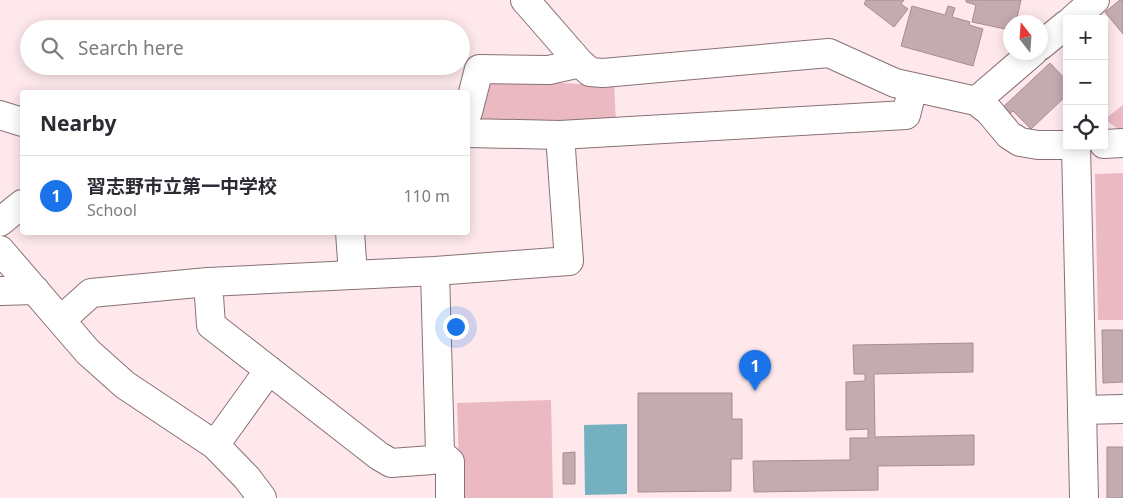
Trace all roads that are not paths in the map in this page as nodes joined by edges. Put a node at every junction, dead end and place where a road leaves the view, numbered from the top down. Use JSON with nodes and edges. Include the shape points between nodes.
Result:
{"nodes":[{"id":1,"x":525,"y":0,"type":"edge"},
{"id":2,"x":1095,"y":0,"type":"edge"},
{"id":3,"x":1078,"y":15,"type":"edge"},
{"id":4,"x":1063,"y":27,"type":"edge"},
{"id":5,"x":1048,"y":39,"type":"edge"},
{"id":6,"x":1024,"y":60,"type":"edge"},
{"id":7,"x":580,"y":63,"type":"junction"},
{"id":8,"x":910,"y":98,"type":"dead end"},
{"id":9,"x":976,"y":101,"type":"junction"},
{"id":10,"x":470,"y":105,"type":"edge"},
{"id":11,"x":0,"y":116,"type":"edge"},
{"id":12,"x":20,"y":121,"type":"edge"},
{"id":13,"x":470,"y":133,"type":"edge"},
{"id":14,"x":560,"y":135,"type":"junction"},
{"id":15,"x":1123,"y":143,"type":"edge"},
{"id":16,"x":1108,"y":144,"type":"edge"},
{"id":17,"x":1063,"y":145,"type":"edge"},
{"id":18,"x":1076,"y":150,"type":"edge"},
{"id":19,"x":20,"y":206,"type":"edge"},
{"id":20,"x":0,"y":222,"type":"edge"},
{"id":21,"x":350,"y":235,"type":"edge"},
{"id":22,"x":0,"y":250,"type":"edge"},
{"id":23,"x":435,"y":271,"type":"junction"},
{"id":24,"x":353,"y":275,"type":"junction"},
{"id":25,"x":208,"y":282,"type":"junction"},
{"id":26,"x":35,"y":290,"type":"junction"},
{"id":27,"x":0,"y":291,"type":"edge"},
{"id":28,"x":61,"y":320,"type":"junction"},
{"id":29,"x":268,"y":370,"type":"junction"},
{"id":30,"x":1123,"y":409,"type":"edge"},
{"id":31,"x":1082,"y":410,"type":"junction"},
{"id":32,"x":215,"y":445,"type":"junction"},
{"id":33,"x":440,"y":453,"type":"junction"},
{"id":34,"x":262,"y":498,"type":"edge"},
{"id":35,"x":450,"y":498,"type":"edge"},
{"id":36,"x":1084,"y":498,"type":"edge"}],
"edges":[{"from":1,"to":7,"type":"street"},
{"from":2,"to":3,"type":"street"},
{"from":4,"to":5,"type":"street"},
{"from":6,"to":9,"type":"street"},
{"from":7,"to":9,"type":"street","via":[[590,72],[602,73],[829,52],[895,83]]},
{"from":7,"to":10,"type":"street","via":[[550,70],[480,69]]},
{"from":8,"to":14,"type":"street","via":[[906,116]]},
{"from":9,"to":17,"type":"street","via":[[1020,142]]},
{"from":11,"to":12,"type":"street"},
{"from":13,"to":14,"type":"street"},
{"from":14,"to":23,"type":"street","via":[[569,261]]},
{"from":15,"to":16,"type":"street"},
{"from":18,"to":31,"type":"street"},
{"from":19,"to":20,"type":"street"},
{"from":21,"to":24,"type":"street"},
{"from":22,"to":26,"type":"street"},
{"from":23,"to":24,"type":"street"},
{"from":23,"to":33,"type":"street"},
{"from":24,"to":25,"type":"street"},
{"from":25,"to":28,"type":"street","via":[[91,293]]},
{"from":25,"to":29,"type":"street","via":[[211,326]]},
{"from":26,"to":27,"type":"street"},
{"from":26,"to":28,"type":"street"},
{"from":28,"to":32,"type":"street","via":[[88,352],[125,385]]},
{"from":29,"to":32,"type":"street"},
{"from":29,"to":33,"type":"street","via":[[390,463],[432,460]]},
{"from":30,"to":31,"type":"street"},
{"from":31,"to":36,"type":"street"},
{"from":32,"to":34,"type":"street"},
{"from":33,"to":35,"type":"street","via":[[450,462]]}]}
